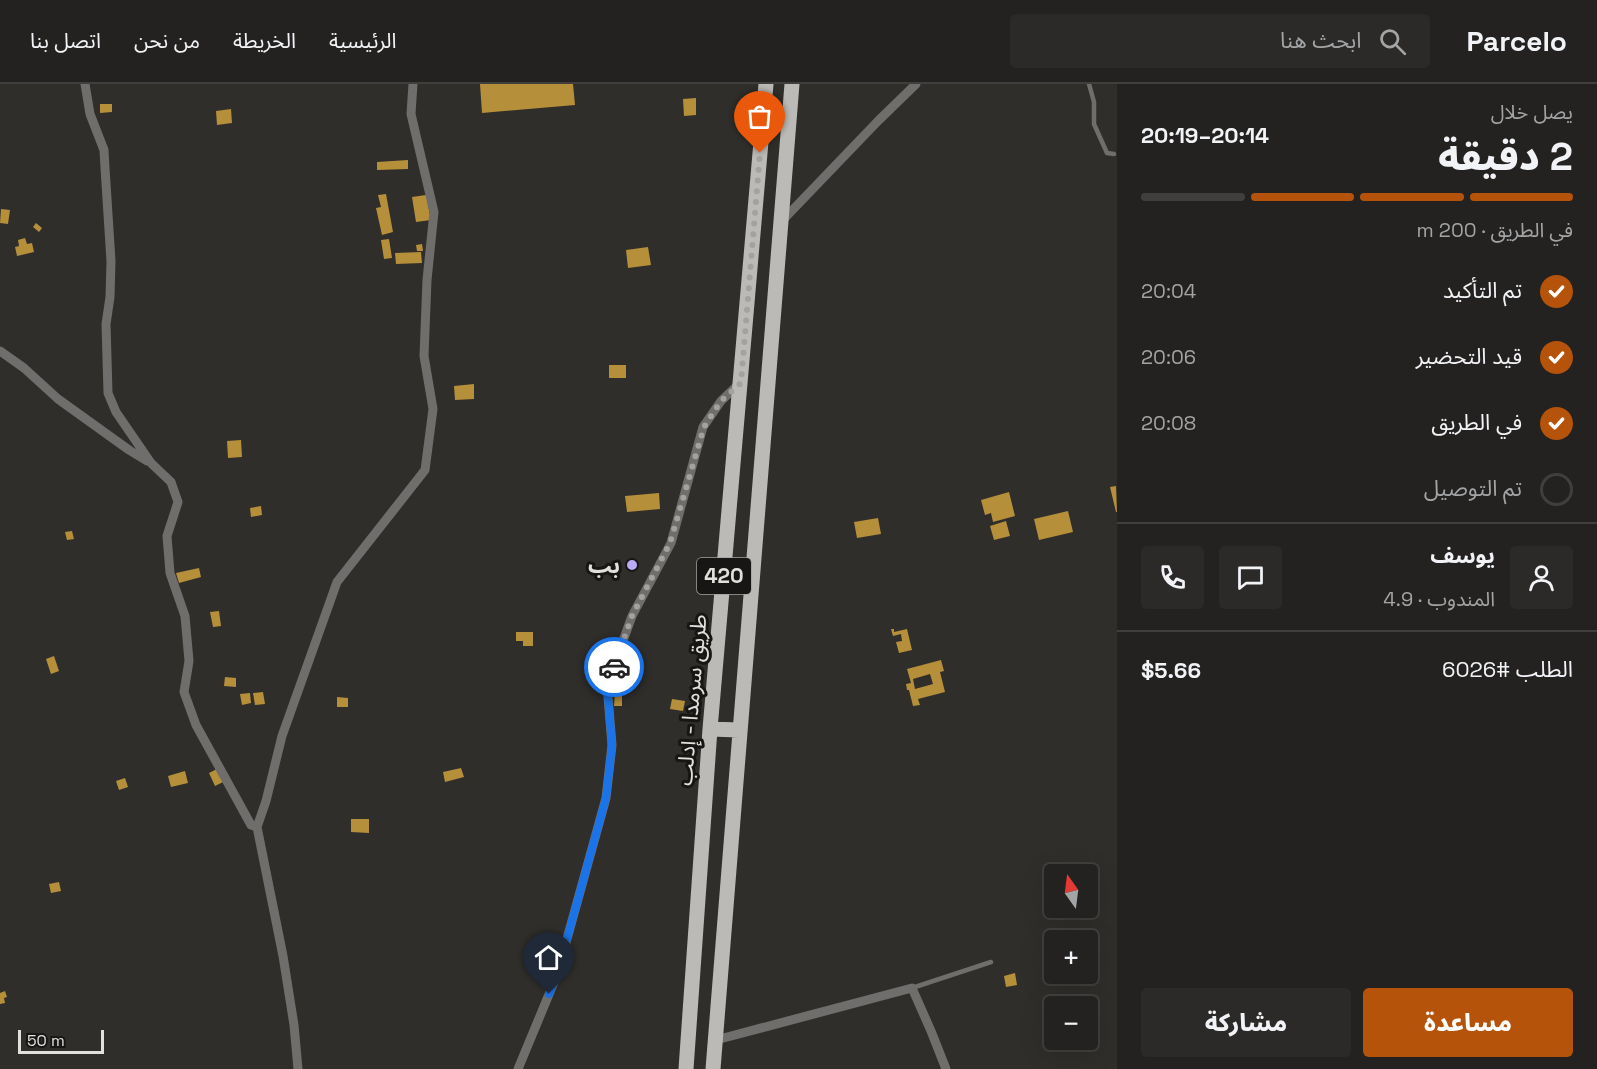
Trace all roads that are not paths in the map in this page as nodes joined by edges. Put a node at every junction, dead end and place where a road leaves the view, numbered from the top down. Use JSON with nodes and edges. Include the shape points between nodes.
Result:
{"nodes":[{"id":1,"x":85,"y":84,"type":"edge"},
{"id":2,"x":413,"y":84,"type":"edge"},
{"id":3,"x":766,"y":84,"type":"edge"},
{"id":4,"x":792,"y":84,"type":"edge"},
{"id":5,"x":916,"y":84,"type":"edge"},
{"id":6,"x":1089,"y":84,"type":"edge"},
{"id":7,"x":1114,"y":154,"type":"dead end"},
{"id":8,"x":781,"y":222,"type":"junction"},
{"id":9,"x":0,"y":351,"type":"edge"},
{"id":10,"x":741,"y":383,"type":"junction"},
{"id":11,"x":150,"y":463,"type":"junction"},
{"id":12,"x":710,"y":729,"type":"junction"},
{"id":13,"x":740,"y":730,"type":"junction"},
{"id":14,"x":257,"y":826,"type":"junction"},
{"id":15,"x":991,"y":962,"type":"dead end"},
{"id":16,"x":912,"y":988,"type":"junction"},
{"id":17,"x":716,"y":1040,"type":"junction"},
{"id":18,"x":298,"y":1069,"type":"edge"},
{"id":19,"x":518,"y":1069,"type":"edge"},
{"id":20,"x":686,"y":1069,"type":"edge"},
{"id":21,"x":713,"y":1069,"type":"edge"},
{"id":22,"x":946,"y":1069,"type":"edge"}],
"edges":[{"from":1,"to":11,"type":"street","via":[[90,114],[104,150],[111,261],[106,324],[108,393]]},
{"from":2,"to":14,"type":"street","via":[[411,114],[434,212],[424,356],[433,409],[425,470],[337,582],[282,736]]},
{"from":3,"to":10,"type":"highway","name":"طريق سرمدا - إدلب","number":"420"},
{"from":4,"to":8,"type":"highway","number":"420"},
{"from":5,"to":8,"type":"street"},
{"from":6,"to":7,"type":"lane","via":[[1094,124],[1107,153]]},
{"from":8,"to":13,"type":"highway","number":"420"},
{"from":9,"to":11,"type":"street","via":[[58,399]]},
{"from":10,"to":12,"type":"highway","name":"طريق سرمدا - إدلب","number":"420"},
{"from":10,"to":19,"type":"street","via":[[721,401],[704,427],[670,543],[632,616],[607,685],[612,745],[606,798],[557,975]]},
{"from":11,"to":14,"type":"street","via":[[171,482],[178,502],[167,536],[170,573],[185,616],[189,661],[184,692],[196,726],[251,825]]},
{"from":12,"to":13,"type":"highway"},
{"from":12,"to":20,"type":"highway","name":"طريق سرمدا - إدلب","number":"420"},
{"from":13,"to":17,"type":"highway","number":"420"},
{"from":14,"to":18,"type":"street","via":[[285,968]]},
{"from":15,"to":16,"type":"lane"},
{"from":16,"to":17,"type":"street"},
{"from":16,"to":22,"type":"street"},
{"from":17,"to":21,"type":"highway","number":"420"}]}
